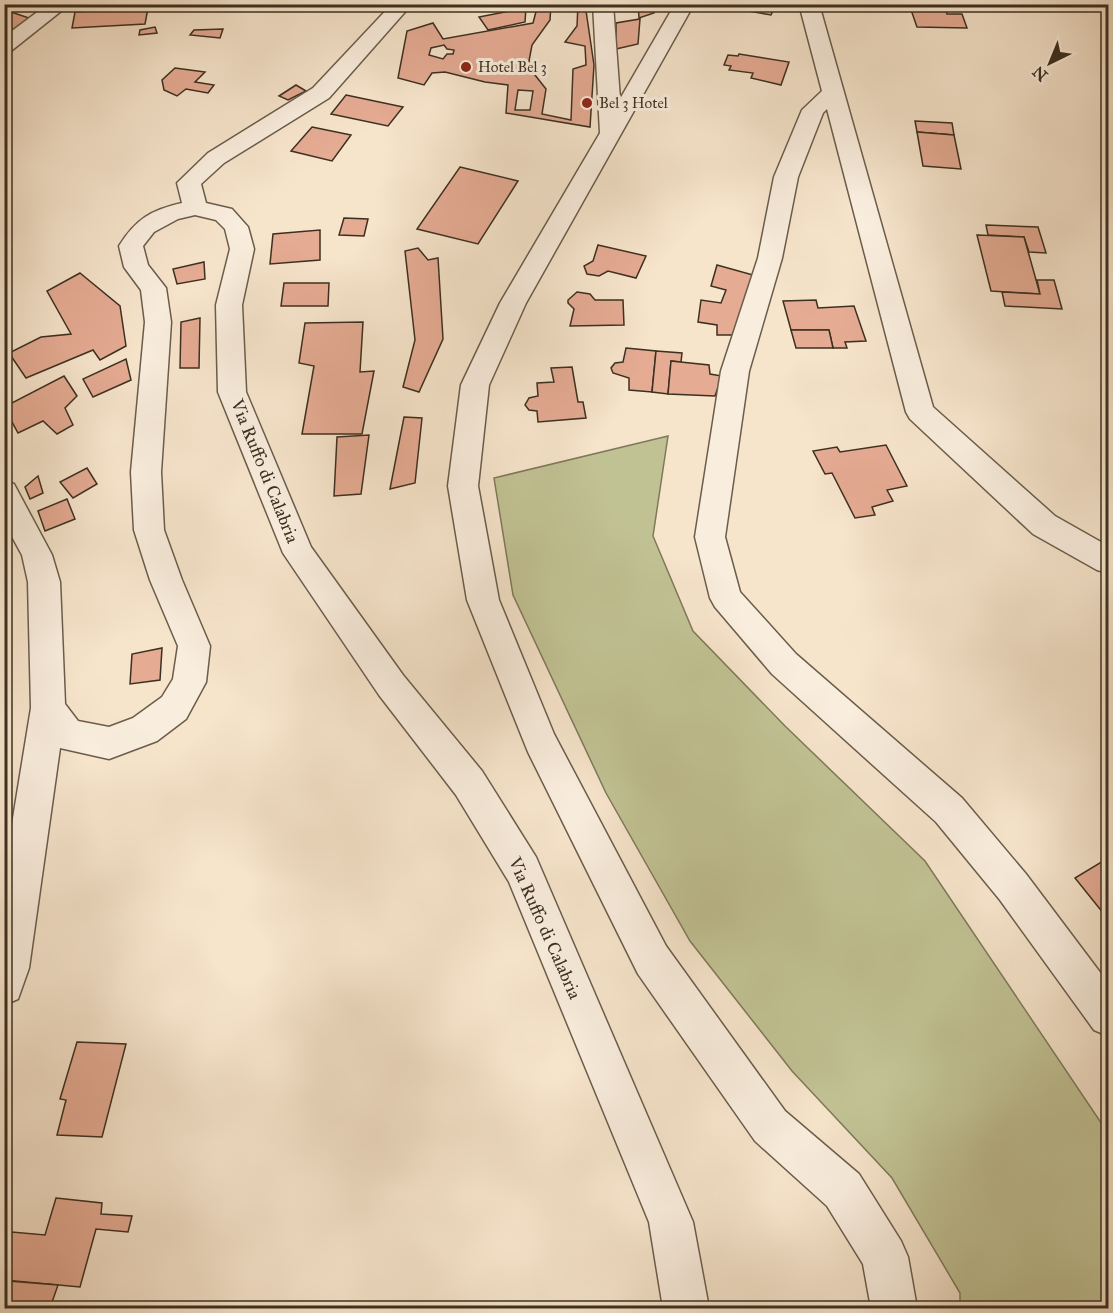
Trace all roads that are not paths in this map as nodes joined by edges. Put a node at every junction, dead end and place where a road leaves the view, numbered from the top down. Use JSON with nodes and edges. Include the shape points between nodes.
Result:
{"nodes":[{"id":1,"x":61,"y":4,"type":"edge"},
{"id":2,"x":403,"y":4,"type":"edge"},
{"id":3,"x":603,"y":4,"type":"edge"},
{"id":4,"x":685,"y":4,"type":"edge"},
{"id":5,"x":809,"y":4,"type":"edge"},
{"id":6,"x":4,"y":47,"type":"edge"},
{"id":7,"x":832,"y":94,"type":"junction"},
{"id":8,"x":611,"y":134,"type":"junction"},
{"id":9,"x":195,"y":208,"type":"junction"},
{"id":10,"x":4,"y":492,"type":"edge"},
{"id":11,"x":1108,"y":561,"type":"edge"},
{"id":12,"x":48,"y":708,"type":"junction"},
{"id":13,"x":4,"y":985,"type":"edge"},
{"id":14,"x":1108,"y":1016,"type":"edge"},
{"id":15,"x":686,"y":1308,"type":"edge"},
{"id":16,"x":894,"y":1308,"type":"edge"}],
"edges":[{"from":1,"to":6,"type":"street"},
{"from":2,"to":9,"type":"street","via":[[321,93],[216,158],[189,183]]},
{"from":3,"to":8,"type":"street"},
{"from":4,"to":8,"type":"street"},
{"from":5,"to":7,"type":"street"},
{"from":7,"to":11,"type":"street","via":[[920,412],[1044,525]]},
{"from":7,"to":14,"type":"street","via":[[813,110],[786,177],[770,258],[735,371],[710,537],[726,598],[784,664],[949,810],[1013,887]]},
{"from":8,"to":16,"type":"street","via":[[513,303],[475,385],[463,486],[483,600],[540,741],[652,960],[770,1125],[843,1190],[885,1257]]},
{"from":9,"to":12,"type":"street","name":"Via Ruffo di Calabria","via":[[171,213],[145,227],[131,246],[136,267],[153,288],[158,322],[146,472],[148,530],[194,646],[189,682],[174,708],[145,730],[109,743],[68,735]]},
{"from":9,"to":15,"type":"street","name":"Via Ruffo di Calabria","via":[[224,214],[236,227],[242,249],[229,305],[232,392],[298,553],[391,685],[470,783],[523,870],[671,1222]]},
{"from":10,"to":12,"type":"street","via":[[37,555],[44,582]]},
{"from":12,"to":13,"type":"street"}]}
